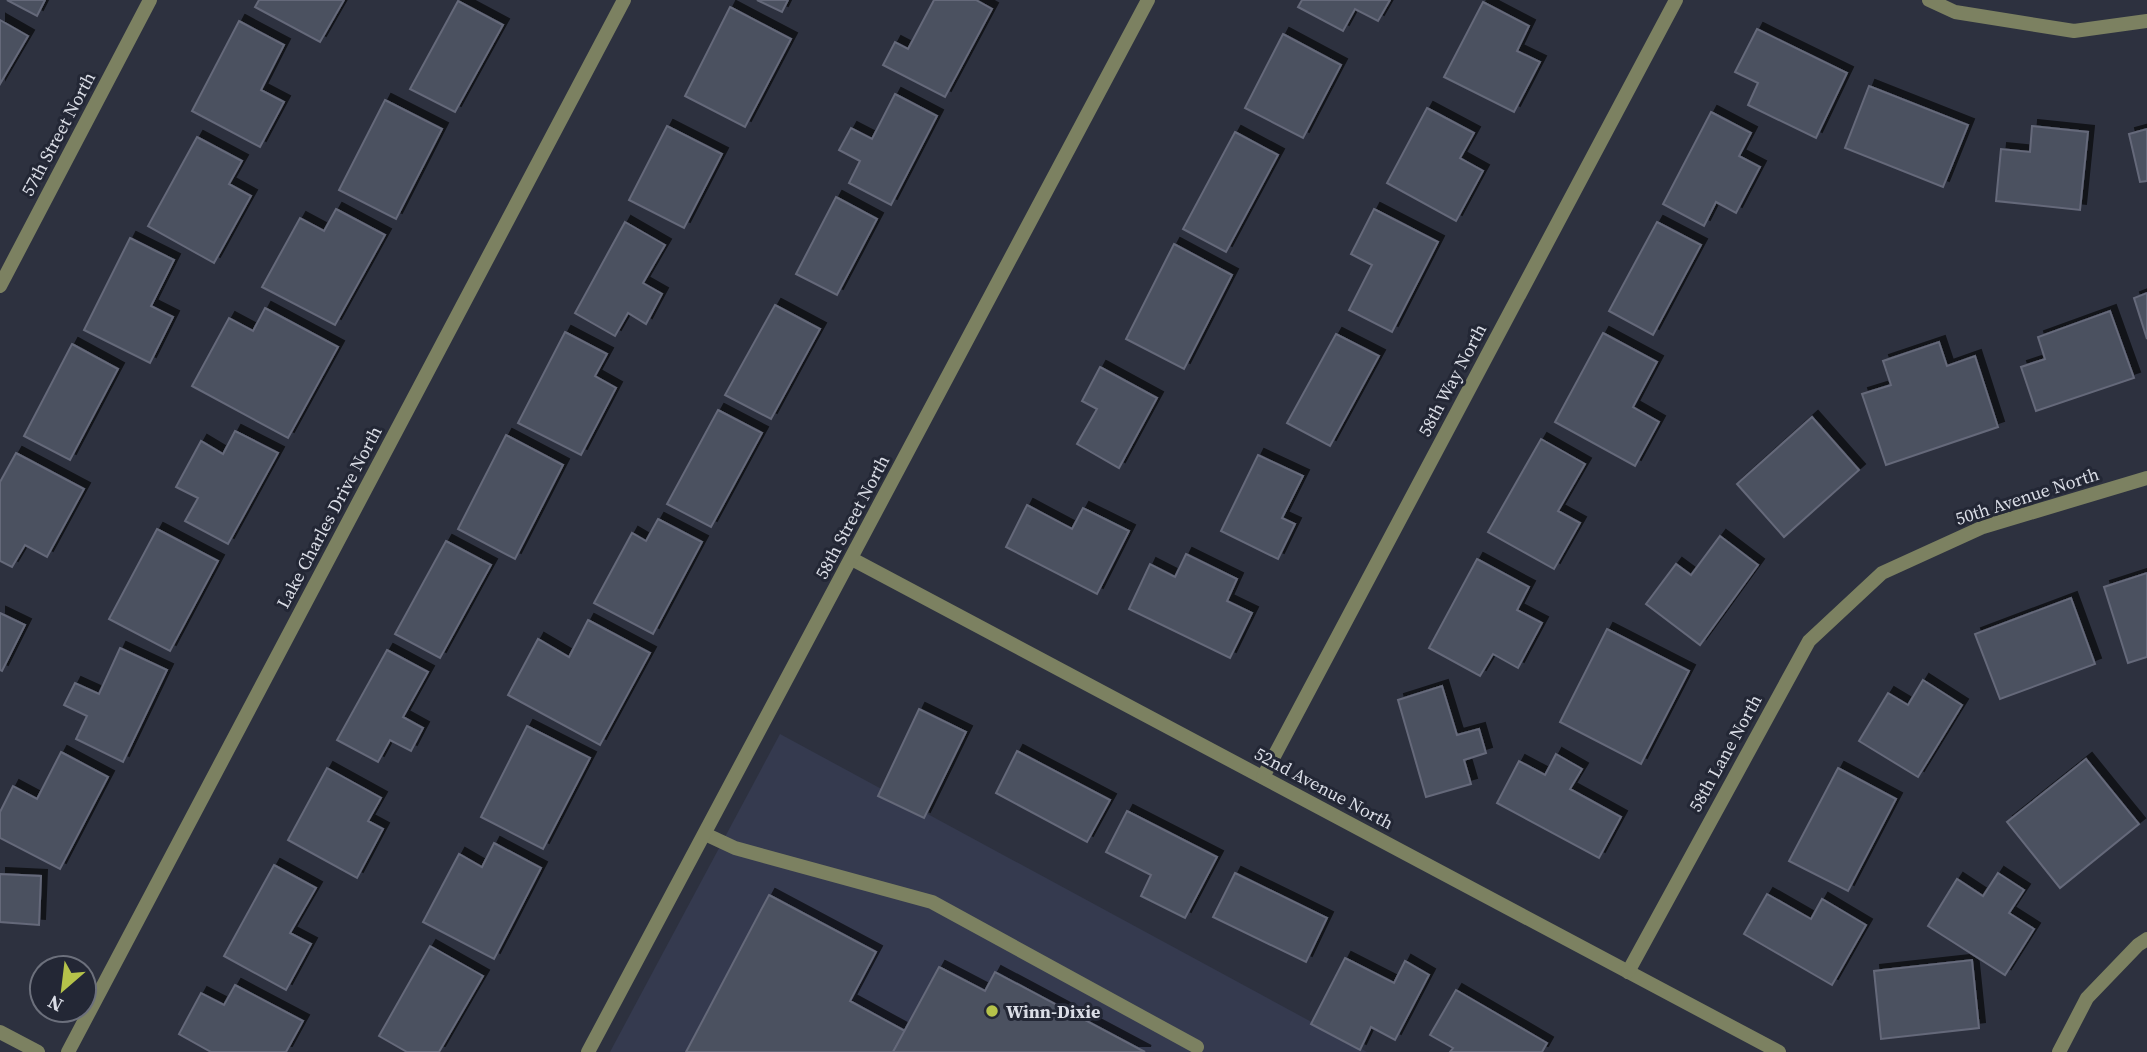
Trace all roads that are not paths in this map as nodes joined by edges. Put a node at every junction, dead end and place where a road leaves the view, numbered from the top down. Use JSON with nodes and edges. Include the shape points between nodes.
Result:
{"nodes":[{"id":1,"x":150,"y":0,"type":"edge"},
{"id":2,"x":624,"y":0,"type":"edge"},
{"id":3,"x":1148,"y":0,"type":"edge"},
{"id":4,"x":1676,"y":0,"type":"edge"},
{"id":5,"x":1929,"y":0,"type":"edge"},
{"id":6,"x":2147,"y":21,"type":"edge"},
{"id":7,"x":0,"y":286,"type":"edge"},
{"id":8,"x":2147,"y":478,"type":"edge"},
{"id":9,"x":852,"y":559,"type":"junction"},
{"id":10,"x":1882,"y":573,"type":"joint"},
{"id":11,"x":1263,"y":778,"type":"junction"},
{"id":12,"x":705,"y":834,"type":"junction"},
{"id":13,"x":2142,"y":942,"type":"edge"},
{"id":14,"x":1628,"y":972,"type":"junction"},
{"id":15,"x":0,"y":1032,"type":"edge"},
{"id":16,"x":1197,"y":1047,"type":"dead end"},
{"id":17,"x":38,"y":1052,"type":"edge"},
{"id":18,"x":68,"y":1052,"type":"edge"},
{"id":19,"x":589,"y":1052,"type":"edge"},
{"id":20,"x":1779,"y":1052,"type":"edge"},
{"id":21,"x":2059,"y":1052,"type":"edge"}],
"edges":[{"from":1,"to":7,"type":"street","name":"57th Street North"},
{"from":2,"to":18,"type":"street","name":"Lake Charles Drive North"},
{"from":3,"to":9,"type":"street","name":"58th Street North"},
{"from":4,"to":11,"type":"street","name":"58th Way North"},
{"from":5,"to":6,"type":"street","via":[[1955,12],[2074,31]]},
{"from":8,"to":10,"type":"street","name":"50th Avenue North","via":[[1983,527]]},
{"from":9,"to":11,"type":"street","name":"52nd Avenue North"},
{"from":9,"to":12,"type":"street","name":"58th Street North"},
{"from":10,"to":14,"type":"street","name":"58th Lane North","via":[[1808,642]]},
{"from":11,"to":14,"type":"street","name":"52nd Avenue North"},
{"from":12,"to":16,"type":"street","via":[[735,848],[932,902]]},
{"from":12,"to":19,"type":"street","name":"58th Street North"},
{"from":13,"to":21,"type":"street","via":[[2087,998]]},
{"from":14,"to":20,"type":"street","name":"52nd Avenue North"},
{"from":15,"to":17,"type":"street"}]}
